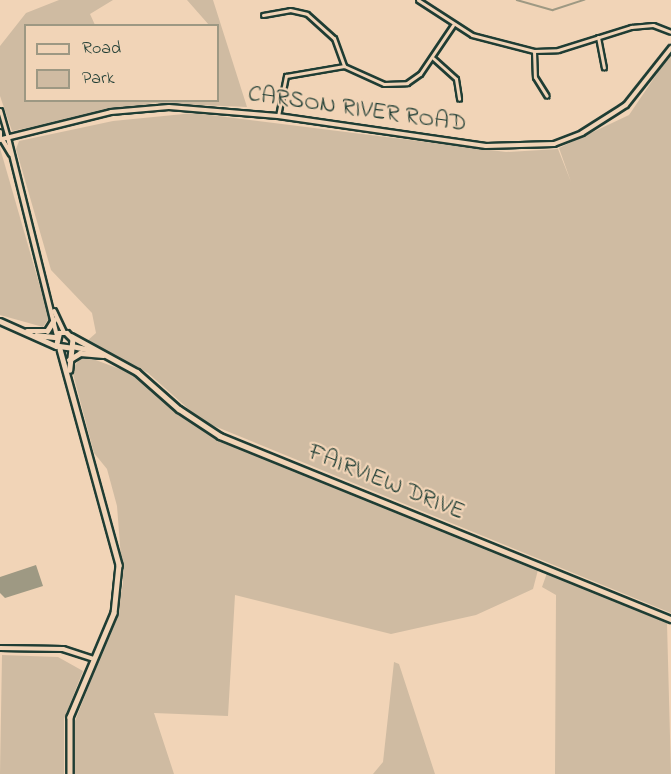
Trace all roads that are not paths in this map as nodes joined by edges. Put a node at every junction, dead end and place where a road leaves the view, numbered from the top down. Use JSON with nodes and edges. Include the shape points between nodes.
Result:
{"nodes":[{"id":1,"x":418,"y":0,"type":"edge"},
{"id":2,"x":263,"y":15,"type":"dead end"},
{"id":3,"x":453,"y":25,"type":"junction"},
{"id":4,"x":671,"y":32,"type":"edge"},
{"id":5,"x":598,"y":37,"type":"junction"},
{"id":6,"x":671,"y":48,"type":"edge"},
{"id":7,"x":534,"y":51,"type":"junction"},
{"id":8,"x":433,"y":58,"type":"junction"},
{"id":9,"x":344,"y":66,"type":"junction"},
{"id":10,"x":604,"y":67,"type":"dead end"},
{"id":11,"x":547,"y":96,"type":"dead end"},
{"id":12,"x":459,"y":99,"type":"dead end"},
{"id":13,"x":0,"y":110,"type":"edge"},
{"id":14,"x":278,"y":116,"type":"junction"},
{"id":15,"x":0,"y":131,"type":"edge"},
{"id":16,"x":8,"y":138,"type":"junction"},
{"id":17,"x":1,"y":140,"type":"edge"},
{"id":18,"x":11,"y":154,"type":"junction"},
{"id":19,"x":50,"y":299,"type":"junction"},
{"id":20,"x":54,"y":320,"type":"junction"},
{"id":21,"x":0,"y":321,"type":"edge"},
{"id":22,"x":25,"y":332,"type":"junction"},
{"id":23,"x":64,"y":332,"type":"junction"},
{"id":24,"x":71,"y":336,"type":"junction"},
{"id":25,"x":56,"y":337,"type":"junction"},
{"id":26,"x":71,"y":347,"type":"junction"},
{"id":27,"x":58,"y":348,"type":"junction"},
{"id":28,"x":105,"y":354,"type":"junction"},
{"id":29,"x":69,"y":360,"type":"junction"},
{"id":30,"x":71,"y":378,"type":"junction"},
{"id":31,"x":671,"y":619,"type":"edge"},
{"id":32,"x":0,"y":648,"type":"edge"},
{"id":33,"x":93,"y":658,"type":"junction"},
{"id":34,"x":70,"y":774,"type":"edge"}],
"edges":[{"from":1,"to":3,"type":"street"},
{"from":2,"to":9,"type":"street","via":[[290,10],[307,14],[334,38]]},
{"from":3,"to":7,"type":"street"},
{"from":3,"to":8,"type":"street"},
{"from":4,"to":5,"type":"street","via":[[642,26]]},
{"from":5,"to":7,"type":"street","via":[[558,50]]},
{"from":5,"to":10,"type":"street"},
{"from":6,"to":14,"type":"street","name":"CARSON RIVER ROAD","via":[[626,105],[582,134],[554,144],[486,146]]},
{"from":7,"to":11,"type":"street","via":[[535,77]]},
{"from":8,"to":9,"type":"street","via":[[416,78],[400,85],[384,84]]},
{"from":8,"to":12,"type":"street","via":[[456,79]]},
{"from":9,"to":14,"type":"street","via":[[286,76]]},
{"from":13,"to":16,"type":"street"},
{"from":14,"to":16,"type":"street","name":"CARSON RIVER ROAD","via":[[192,107],[145,108]]},
{"from":15,"to":17,"type":"street"},
{"from":16,"to":17,"type":"street","name":"CARSON RIVER ROAD"},
{"from":16,"to":18,"type":"street"},
{"from":17,"to":18,"type":"street"},
{"from":18,"to":19,"type":"street"},
{"from":19,"to":20,"type":"street"},
{"from":19,"to":23,"type":"street"},
{"from":20,"to":22,"type":"main road","via":[[47,331]]},
{"from":20,"to":25,"type":"street"},
{"from":21,"to":22,"type":"main road"},
{"from":22,"to":25,"type":"main road"},
{"from":22,"to":27,"type":"main road"},
{"from":23,"to":24,"type":"main road","name":"FAIRVIEW DRIVE"},
{"from":23,"to":25,"type":"main road"},
{"from":24,"to":26,"type":"main road"},
{"from":24,"to":28,"type":"main road","name":"FAIRVIEW DRIVE"},
{"from":25,"to":27,"type":"main road"},
{"from":26,"to":27,"type":"main road","name":"FAIRVIEW DRIVE"},
{"from":26,"to":28,"type":"main road","name":"FAIRVIEW DRIVE"},
{"from":26,"to":29,"type":"main road"},
{"from":27,"to":30,"type":"main road"},
{"from":28,"to":29,"type":"main road","via":[[80,353]]},
{"from":28,"to":31,"type":"main road","name":"FAIRVIEW DRIVE","via":[[136,372],[179,409],[220,436]]},
{"from":29,"to":30,"type":"main road"},
{"from":30,"to":33,"type":"main road","via":[[119,565],[114,613]]},
{"from":32,"to":33,"type":"street","via":[[63,649]]},
{"from":33,"to":34,"type":"main road","via":[[70,717]]}]}
